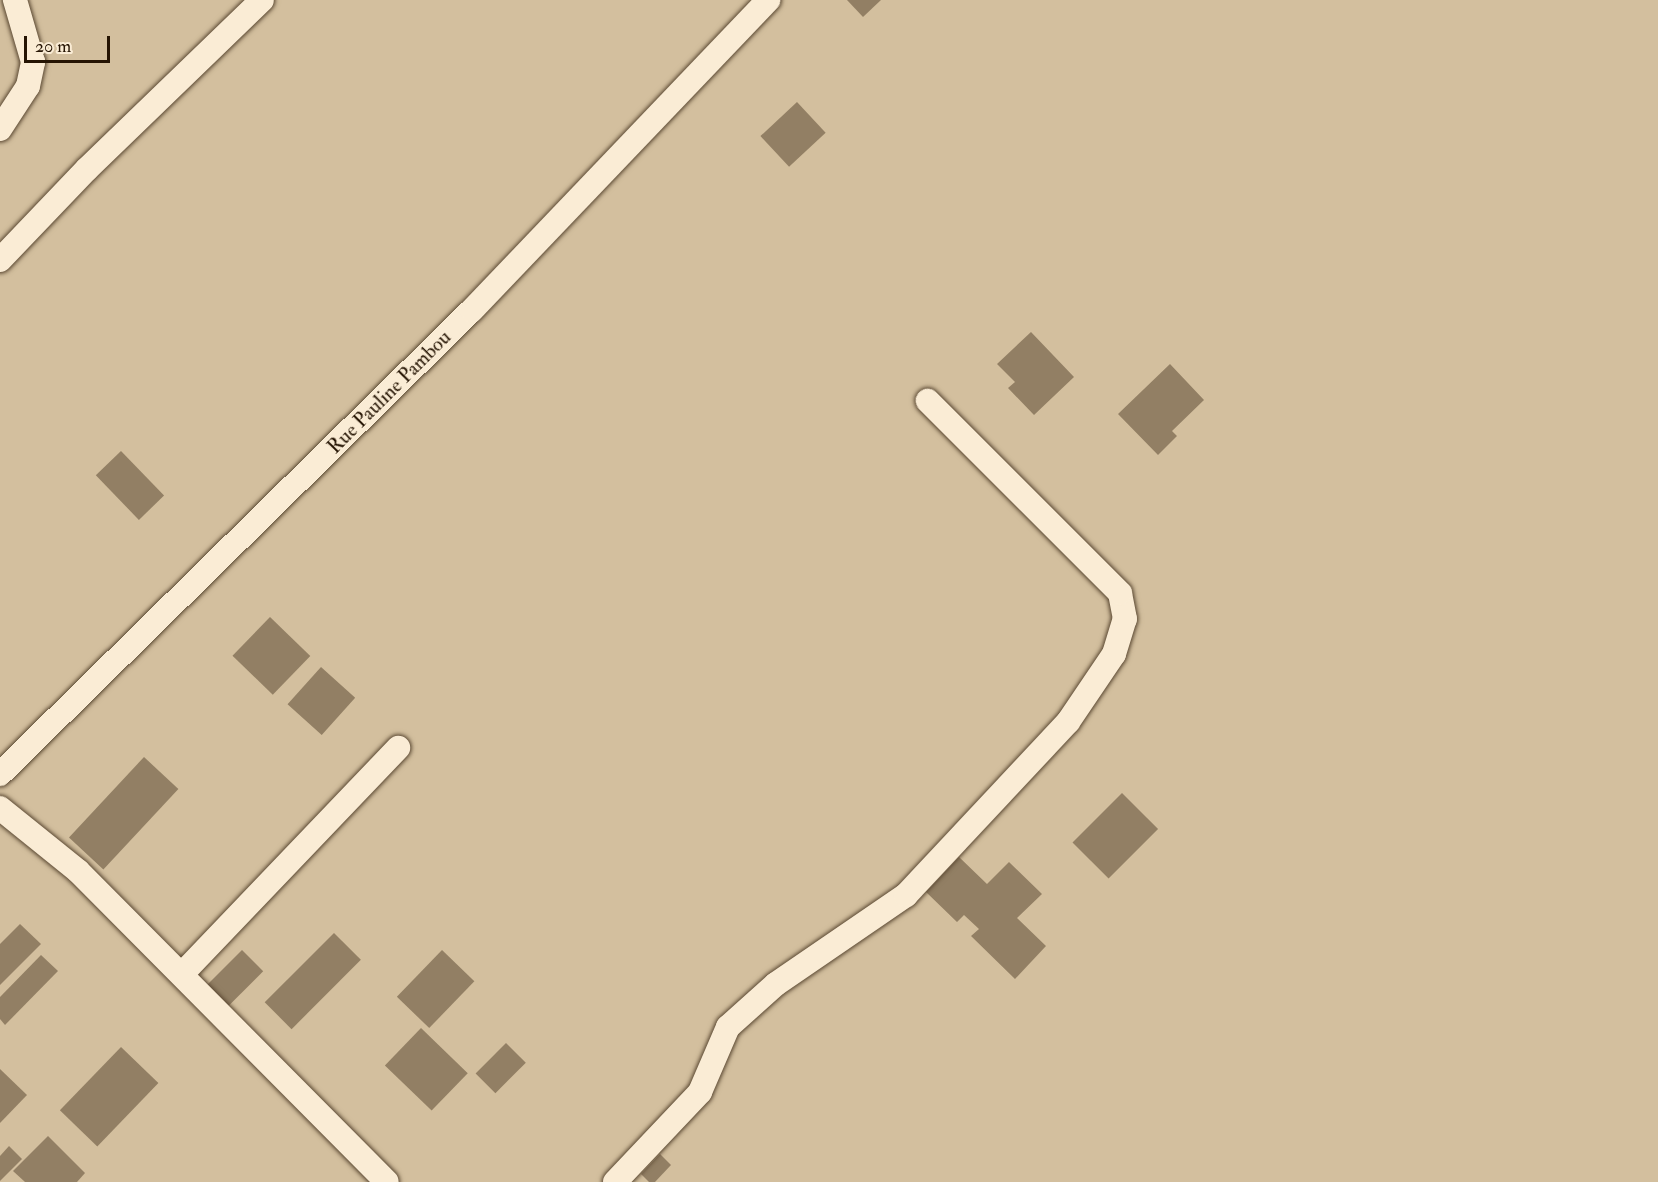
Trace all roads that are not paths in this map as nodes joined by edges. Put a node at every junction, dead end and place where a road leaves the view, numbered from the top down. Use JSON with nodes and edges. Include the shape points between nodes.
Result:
{"nodes":[{"id":1,"x":15,"y":0,"type":"edge"},
{"id":2,"x":262,"y":0,"type":"edge"},
{"id":3,"x":768,"y":0,"type":"edge"},
{"id":4,"x":0,"y":129,"type":"edge"},
{"id":5,"x":0,"y":260,"type":"edge"},
{"id":6,"x":928,"y":401,"type":"dead end"},
{"id":7,"x":398,"y":748,"type":"dead end"},
{"id":8,"x":0,"y":774,"type":"edge"},
{"id":9,"x":0,"y":808,"type":"edge"},
{"id":10,"x":182,"y":974,"type":"junction"},
{"id":11,"x":387,"y":1182,"type":"edge"},
{"id":12,"x":615,"y":1182,"type":"edge"}],
"edges":[{"from":1,"to":4,"type":"street","via":[[33,62],[28,86]]},
{"from":2,"to":5,"type":"street","via":[[87,169]]},
{"from":3,"to":8,"type":"street","name":"Rue Pauline Pambou","via":[[472,310]]},
{"from":6,"to":12,"type":"street","via":[[1120,593],[1125,619],[1114,654],[1068,722],[906,895],[776,984],[728,1027],[700,1092]]},
{"from":7,"to":10,"type":"street"},
{"from":9,"to":10,"type":"street","via":[[78,871]]},
{"from":10,"to":11,"type":"street"}]}
